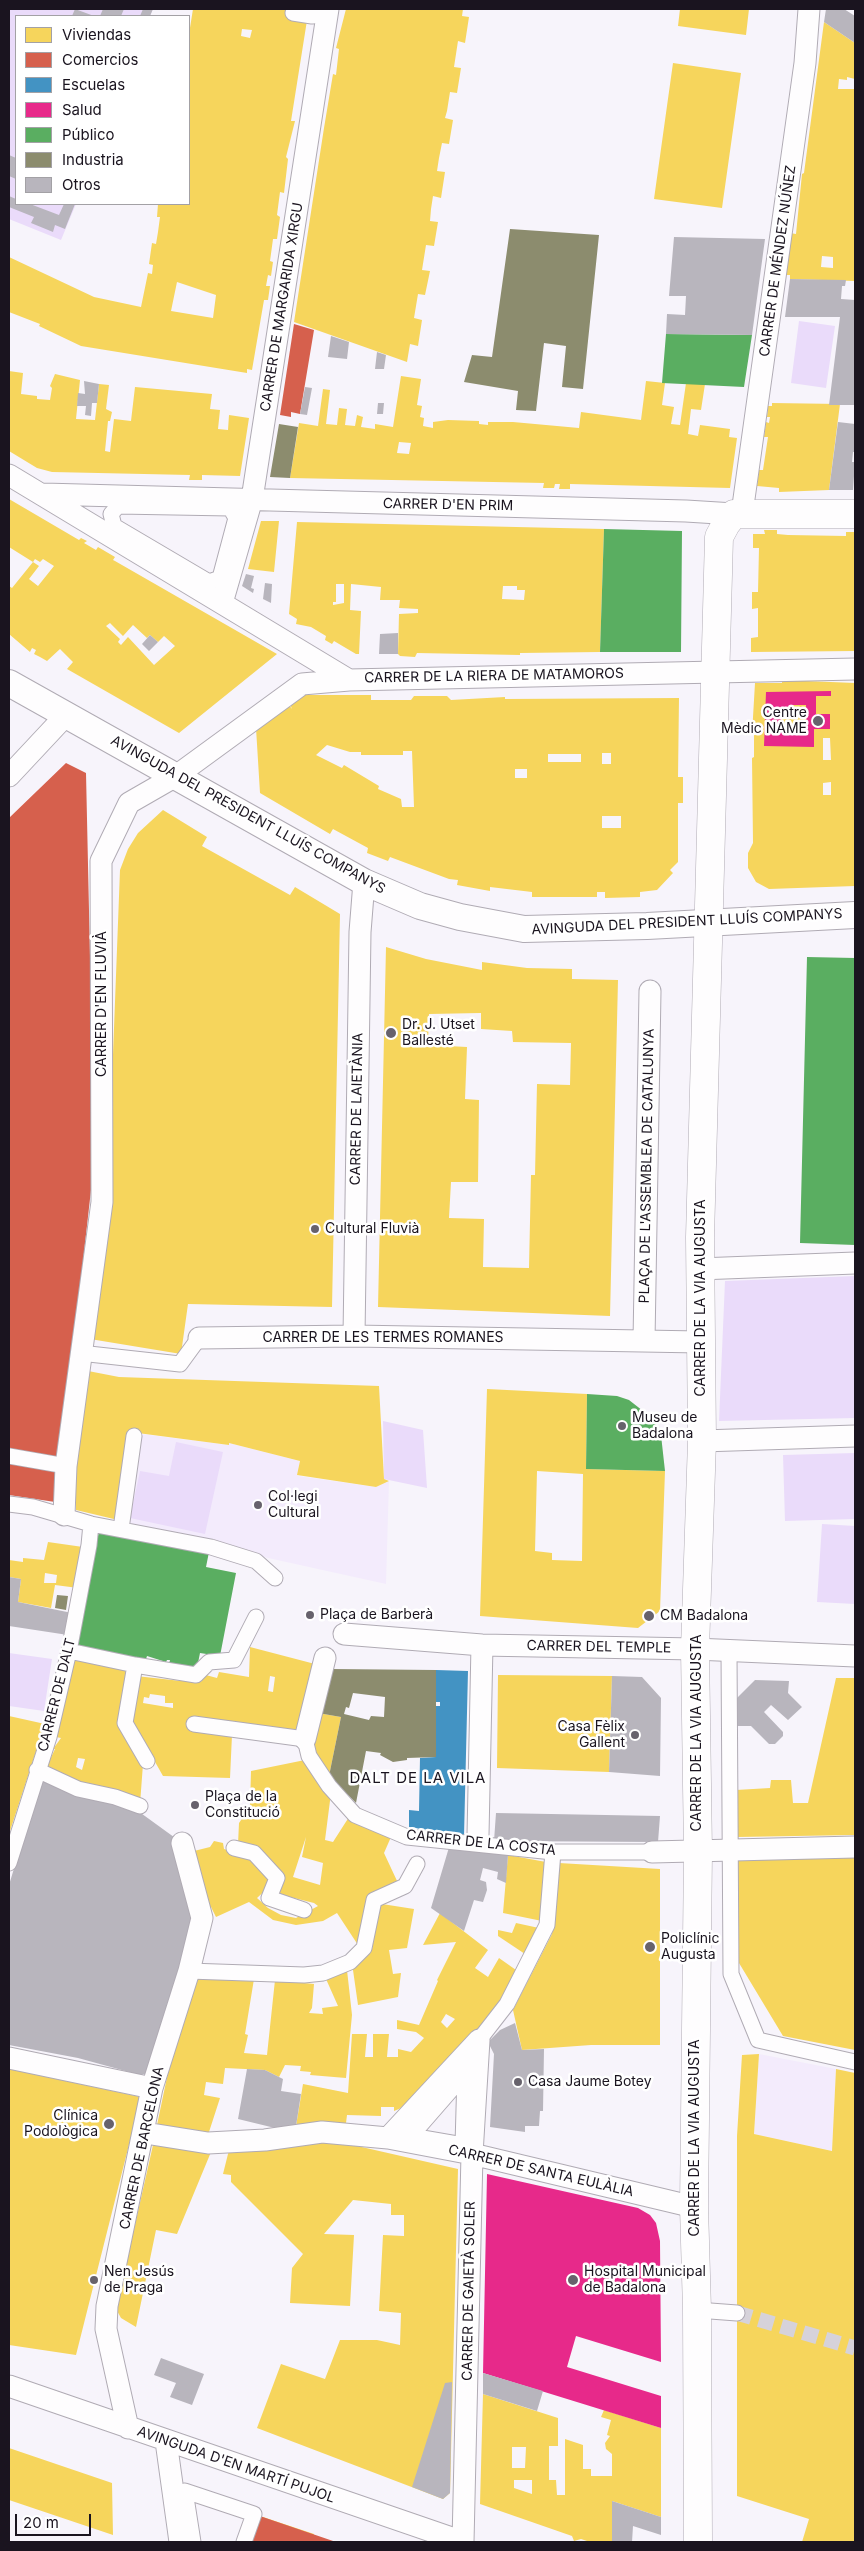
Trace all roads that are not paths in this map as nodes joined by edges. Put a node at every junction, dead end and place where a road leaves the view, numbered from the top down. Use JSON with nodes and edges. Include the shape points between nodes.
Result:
{"nodes":[{"id":1,"x":294,"y":9,"type":"edge"},
{"id":2,"x":320,"y":9,"type":"edge"},
{"id":3,"x":328,"y":9,"type":"edge"},
{"id":4,"x":809,"y":9,"type":"edge"},
{"id":5,"x":9,"y":475,"type":"edge"},
{"id":6,"x":40,"y":494,"type":"junction"},
{"id":7,"x":252,"y":500,"type":"junction"},
{"id":8,"x":118,"y":506,"type":"joint"},
{"id":9,"x":738,"y":514,"type":"junction"},
{"id":10,"x":855,"y":514,"type":"edge"},
{"id":11,"x":222,"y":603,"type":"junction"},
{"id":12,"x":855,"y":669,"type":"edge"},
{"id":13,"x":716,"y":671,"type":"junction"},
{"id":14,"x":349,"y":680,"type":"junction"},
{"id":15,"x":9,"y":683,"type":"edge"},
{"id":16,"x":67,"y":714,"type":"junction"},
{"id":17,"x":9,"y":776,"type":"edge"},
{"id":18,"x":176,"y":776,"type":"junction"},
{"id":19,"x":364,"y":882,"type":"junction"},
{"id":20,"x":855,"y":914,"type":"edge"},
{"id":21,"x":709,"y":924,"type":"junction"},
{"id":22,"x":650,"y":991,"type":"dead end"},
{"id":23,"x":855,"y":1262,"type":"edge"},
{"id":24,"x":700,"y":1269,"type":"junction"},
{"id":25,"x":354,"y":1336,"type":"junction"},
{"id":26,"x":199,"y":1338,"type":"joint"},
{"id":27,"x":644,"y":1341,"type":"junction"},
{"id":28,"x":700,"y":1342,"type":"junction"},
{"id":29,"x":80,"y":1353,"type":"junction"},
{"id":30,"x":134,"y":1436,"type":"dead end"},
{"id":31,"x":855,"y":1436,"type":"edge"},
{"id":32,"x":702,"y":1441,"type":"junction"},
{"id":33,"x":9,"y":1456,"type":"edge"},
{"id":34,"x":66,"y":1466,"type":"junction"},
{"id":35,"x":9,"y":1504,"type":"edge"},
{"id":36,"x":64,"y":1515,"type":"junction"},
{"id":37,"x":91,"y":1524,"type":"junction"},
{"id":38,"x":121,"y":1529,"type":"junction"},
{"id":39,"x":275,"y":1578,"type":"dead end"},
{"id":40,"x":256,"y":1617,"type":"dead end"},
{"id":41,"x":344,"y":1634,"type":"dead end"},
{"id":42,"x":482,"y":1645,"type":"junction"},
{"id":43,"x":695,"y":1649,"type":"junction"},
{"id":44,"x":69,"y":1651,"type":"junction"},
{"id":45,"x":729,"y":1652,"type":"junction"},
{"id":46,"x":855,"y":1656,"type":"edge"},
{"id":47,"x":325,"y":1658,"type":"dead end"},
{"id":48,"x":135,"y":1665,"type":"junction"},
{"id":49,"x":194,"y":1724,"type":"dead end"},
{"id":50,"x":304,"y":1739,"type":"junction"},
{"id":51,"x":147,"y":1761,"type":"dead end"},
{"id":52,"x":37,"y":1770,"type":"junction"},
{"id":53,"x":140,"y":1806,"type":"dead end"},
{"id":54,"x":478,"y":1840,"type":"junction"},
{"id":55,"x":182,"y":1844,"type":"dead end"},
{"id":56,"x":855,"y":1847,"type":"edge"},
{"id":57,"x":234,"y":1848,"type":"dead end"},
{"id":58,"x":730,"y":1849,"type":"junction"},
{"id":59,"x":553,"y":1852,"type":"junction"},
{"id":60,"x":652,"y":1852,"type":"joint"},
{"id":61,"x":698,"y":1852,"type":"junction"},
{"id":62,"x":9,"y":1863,"type":"edge"},
{"id":63,"x":416,"y":1864,"type":"dead end"},
{"id":64,"x":304,"y":1910,"type":"dead end"},
{"id":65,"x":189,"y":1971,"type":"junction"},
{"id":66,"x":479,"y":2040,"type":"junction"},
{"id":67,"x":9,"y":2058,"type":"edge"},
{"id":68,"x":855,"y":2062,"type":"edge"},
{"id":69,"x":152,"y":2088,"type":"junction"},
{"id":70,"x":145,"y":2133,"type":"junction"},
{"id":71,"x":388,"y":2138,"type":"junction"},
{"id":72,"x":468,"y":2149,"type":"junction"},
{"id":73,"x":694,"y":2207,"type":"junction"},
{"id":74,"x":697,"y":2310,"type":"junction"},
{"id":75,"x":737,"y":2314,"type":"tunnel mouth"},
{"id":76,"x":9,"y":2386,"type":"edge"},
{"id":77,"x":128,"y":2428,"type":"junction"},
{"id":78,"x":166,"y":2441,"type":"junction"},
{"id":79,"x":180,"y":2542,"type":"edge"},
{"id":80,"x":193,"y":2542,"type":"edge"},
{"id":81,"x":244,"y":2542,"type":"edge"},
{"id":82,"x":463,"y":2542,"type":"edge"},
{"id":83,"x":698,"y":2542,"type":"edge"}],
"edges":[{"from":1,"to":2,"type":"street","via":[[293,13],[312,16],[319,16]]},
{"from":3,"to":7,"type":"street","name":"CARRER DE MARGARIDA XIRGU"},
{"from":4,"to":9,"type":"street","name":"CARRER DE MÉNDEZ NÚÑEZ","via":[[805,63]]},
{"from":5,"to":6,"type":"street","name":"CARRER DE LA RIERA DE MATAMOROS"},
{"from":6,"to":7,"type":"street","name":"CARRER D'EN PRIM"},
{"from":6,"to":11,"type":"street","name":"CARRER DE LA RIERA DE MATAMOROS"},
{"from":7,"to":9,"type":"street","name":"CARRER D'EN PRIM"},
{"from":7,"to":11,"type":"street","name":"CARRER DE MARGARIDA XIRGU"},
{"from":8,"to":8,"type":"street","via":[[111,514],[114,526],[209,582],[220,578],[236,518],[230,508]]},
{"from":9,"to":10,"type":"main road","name":"CARRER D'EN PRIM"},
{"from":9,"to":13,"type":"main road","name":"CARRER DE LA VIA AUGUSTA","via":[[726,524],[719,537]]},
{"from":11,"to":14,"type":"street","name":"CARRER DE LA RIERA DE MATAMOROS"},
{"from":12,"to":13,"type":"street","name":"CARRER DE LA RIERA DE MATAMOROS"},
{"from":13,"to":14,"type":"street","name":"CARRER DE LA RIERA DE MATAMOROS"},
{"from":13,"to":21,"type":"main road","name":"CARRER DE LA VIA AUGUSTA"},
{"from":14,"to":18,"type":"street","name":"CARRER D'EN FLUVIÀ","via":[[302,684]]},
{"from":15,"to":16,"type":"street","name":"AVINGUDA DEL PRESIDENT LLUÍS COMPANYS"},
{"from":16,"to":17,"type":"street"},
{"from":16,"to":18,"type":"street","name":"AVINGUDA DEL PRESIDENT LLUÍS COMPANYS"},
{"from":18,"to":19,"type":"street","name":"AVINGUDA DEL PRESIDENT LLUÍS COMPANYS"},
{"from":18,"to":29,"type":"street","name":"CARRER D'EN FLUVIÀ","via":[[129,803],[101,861],[102,1202]]},
{"from":19,"to":21,"type":"street","name":"AVINGUDA DEL PRESIDENT LLUÍS COMPANYS","via":[[420,906],[524,929]]},
{"from":19,"to":25,"type":"street","name":"CARRER DE LAIETÀNIA","via":[[360,932]]},
{"from":20,"to":21,"type":"street","name":"AVINGUDA DEL PRESIDENT LLUÍS COMPANYS"},
{"from":21,"to":24,"type":"main road","name":"CARRER DE LA VIA AUGUSTA"},
{"from":22,"to":27,"type":"street","name":"PLAÇA DE L'ASSEMBLEA DE CATALUNYA"},
{"from":23,"to":24,"type":"street"},
{"from":24,"to":28,"type":"main road","name":"CARRER DE LA VIA AUGUSTA"},
{"from":25,"to":26,"type":"street","name":"CARRER DE LES TERMES ROMANES"},
{"from":25,"to":27,"type":"street","name":"CARRER DE LES TERMES ROMANES"},
{"from":26,"to":29,"type":"street","name":"CARRER DE LES TERMES ROMANES","via":[[180,1364]]},
{"from":27,"to":28,"type":"street","name":"CARRER DE LES TERMES ROMANES"},
{"from":28,"to":32,"type":"main road","name":"CARRER DE LA VIA AUGUSTA"},
{"from":29,"to":34,"type":"street","name":"CARRER D'EN FLUVIÀ"},
{"from":30,"to":38,"type":"street"},
{"from":31,"to":32,"type":"street"},
{"from":32,"to":43,"type":"main road","name":"CARRER DE LA VIA AUGUSTA"},
{"from":33,"to":34,"type":"street"},
{"from":34,"to":36,"type":"street","name":"CARRER D'EN FLUVIÀ"},
{"from":35,"to":36,"type":"street"},
{"from":36,"to":37,"type":"street"},
{"from":37,"to":38,"type":"street"},
{"from":37,"to":44,"type":"street","name":"CARRER DE DALT"},
{"from":38,"to":39,"type":"street","via":[[210,1547],[256,1561]]},
{"from":40,"to":48,"type":"street","via":[[234,1660],[209,1662],[196,1675]]},
{"from":41,"to":42,"type":"street","name":"CARRER DEL TEMPLE"},
{"from":42,"to":43,"type":"street","name":"CARRER DEL TEMPLE"},
{"from":42,"to":54,"type":"street"},
{"from":43,"to":45,"type":"street","name":"CARRER DEL TEMPLE"},
{"from":43,"to":61,"type":"main road","name":"CARRER DE LA VIA AUGUSTA"},
{"from":44,"to":48,"type":"street"},
{"from":44,"to":52,"type":"street","name":"CARRER DE DALT","via":[[49,1737]]},
{"from":45,"to":46,"type":"street","name":"CARRER DEL TEMPLE"},
{"from":45,"to":58,"type":"street"},
{"from":47,"to":50,"type":"street"},
{"from":48,"to":51,"type":"street","via":[[125,1723]]},
{"from":49,"to":50,"type":"street"},
{"from":50,"to":54,"type":"street","name":"CARRER DE LA COSTA","via":[[309,1756],[329,1786],[355,1815],[407,1837]]},
{"from":52,"to":53,"type":"street","via":[[78,1790]]},
{"from":52,"to":62,"type":"street","name":"CARRER DE DALT"},
{"from":54,"to":59,"type":"street","name":"CARRER DE LA COSTA"},
{"from":55,"to":65,"type":"street","name":"CARRER DE BARCELONA","via":[[202,1918]]},
{"from":56,"to":58,"type":"street","name":"CARRER DE LA COSTA"},
{"from":57,"to":64,"type":"street","via":[[254,1853],[277,1878],[269,1898]]},
{"from":58,"to":61,"type":"street","name":"CARRER DE LA COSTA"},
{"from":58,"to":68,"type":"street","via":[[731,1974],[758,2040]]},
{"from":59,"to":60,"type":"street","name":"CARRER DE LA COSTA"},
{"from":59,"to":66,"type":"street","via":[[547,1925],[507,2004]]},
{"from":60,"to":61,"type":"street","name":"CARRER DE LA COSTA"},
{"from":61,"to":73,"type":"main road","name":"CARRER DE LA VIA AUGUSTA"},
{"from":63,"to":65,"type":"street","via":[[405,1886],[374,1900],[364,1948],[350,1962],[323,1973],[304,1975]]},
{"from":65,"to":69,"type":"street","name":"CARRER DE BARCELONA"},
{"from":66,"to":71,"type":"street"},
{"from":66,"to":72,"type":"street","name":"CARRER DE GAIETÀ SOLER"},
{"from":67,"to":69,"type":"street"},
{"from":69,"to":70,"type":"street","name":"CARRER DE BARCELONA"},
{"from":70,"to":71,"type":"street","name":"CARRER DE SANTA EULÀLIA","via":[[208,2143],[322,2132]]},
{"from":70,"to":77,"type":"street","name":"CARRER DE BARCELONA","via":[[107,2306],[106,2329]]},
{"from":71,"to":72,"type":"street","name":"CARRER DE SANTA EULÀLIA"},
{"from":72,"to":72,"type":"street","via":[[411,2136],[465,2074],[464,2118]]},
{"from":72,"to":73,"type":"street","name":"CARRER DE SANTA EULÀLIA"},
{"from":72,"to":82,"type":"street","name":"CARRER DE GAIETÀ SOLER"},
{"from":73,"to":74,"type":"main road","name":"CARRER DE LA VIA AUGUSTA"},
{"from":74,"to":75,"type":"street"},
{"from":74,"to":83,"type":"main road","name":"CARRER DE LA VIA AUGUSTA"},
{"from":76,"to":77,"type":"street","name":"AVINGUDA D'EN MARTÍ PUJOL"},
{"from":77,"to":78,"type":"street","name":"AVINGUDA D'EN MARTÍ PUJOL"},
{"from":78,"to":79,"type":"street"},
{"from":78,"to":82,"type":"street","name":"AVINGUDA D'EN MARTÍ PUJOL"},
{"from":80,"to":81,"type":"street","via":[[185,2491],[254,2514]]}]}
